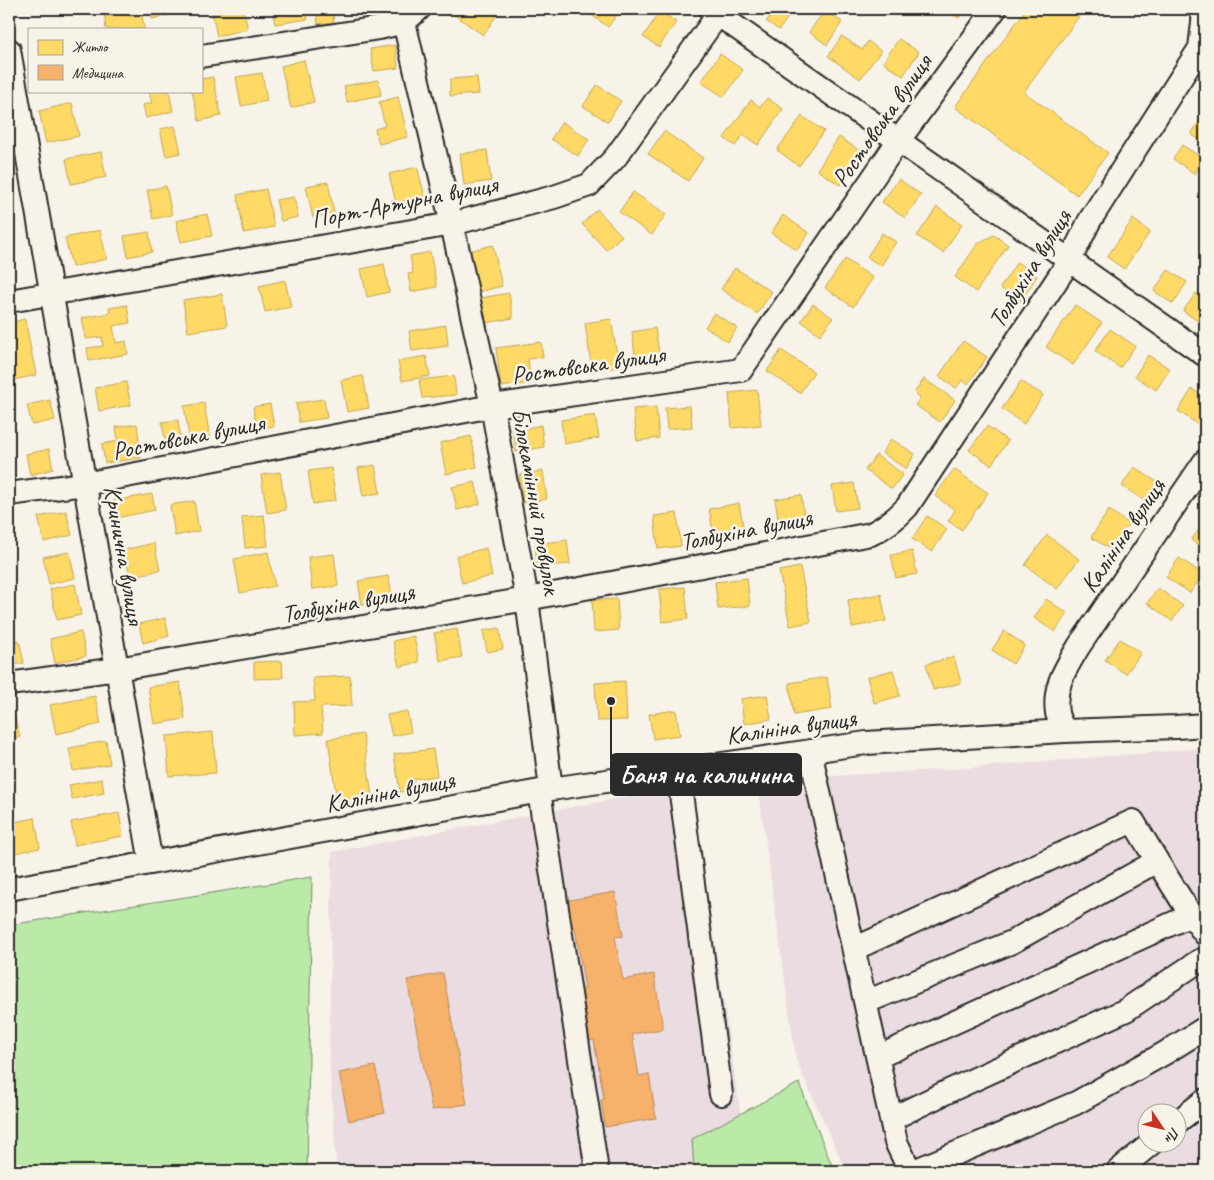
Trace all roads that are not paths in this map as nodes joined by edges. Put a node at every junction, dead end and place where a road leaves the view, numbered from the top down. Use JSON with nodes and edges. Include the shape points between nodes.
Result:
{"nodes":[{"id":1,"x":995,"y":9,"type":"edge"},
{"id":2,"x":1199,"y":9,"type":"edge"},
{"id":3,"x":717,"y":11,"type":"edge"},
{"id":4,"x":412,"y":15,"type":"edge"},
{"id":5,"x":9,"y":50,"type":"edge"},
{"id":6,"x":202,"y":56,"type":"edge"},
{"id":7,"x":15,"y":84,"type":"edge"},
{"id":8,"x":899,"y":140,"type":"junction"},
{"id":9,"x":452,"y":224,"type":"junction"},
{"id":10,"x":1070,"y":260,"type":"junction"},
{"id":11,"x":51,"y":293,"type":"junction"},
{"id":12,"x":9,"y":301,"type":"edge"},
{"id":13,"x":1205,"y":355,"type":"edge"},
{"id":14,"x":492,"y":406,"type":"junction"},
{"id":15,"x":1205,"y":461,"type":"edge"},
{"id":16,"x":84,"y":484,"type":"junction"},
{"id":17,"x":9,"y":494,"type":"edge"},
{"id":18,"x":527,"y":599,"type":"junction"},
{"id":19,"x":117,"y":669,"type":"junction"},
{"id":20,"x":9,"y":684,"type":"edge"},
{"id":21,"x":1205,"y":725,"type":"edge"},
{"id":22,"x":1065,"y":731,"type":"junction"},
{"id":23,"x":810,"y":751,"type":"junction"},
{"id":24,"x":678,"y":770,"type":"junction"},
{"id":25,"x":545,"y":790,"type":"junction"},
{"id":26,"x":1157,"y":860,"type":"junction"},
{"id":27,"x":151,"y":863,"type":"junction"},
{"id":28,"x":9,"y":889,"type":"edge"},
{"id":29,"x":1191,"y":915,"type":"junction"},
{"id":30,"x":1205,"y":934,"type":"edge"},
{"id":31,"x":854,"y":949,"type":"junction"},
{"id":32,"x":1205,"y":959,"type":"edge"},
{"id":33,"x":866,"y":1002,"type":"junction"},
{"id":34,"x":1205,"y":1028,"type":"edge"},
{"id":35,"x":878,"y":1057,"type":"junction"},
{"id":36,"x":721,"y":1094,"type":"dead end"},
{"id":37,"x":1205,"y":1100,"type":"edge"},
{"id":38,"x":1186,"y":1115,"type":"edge"},
{"id":39,"x":892,"y":1119,"type":"junction"},
{"id":40,"x":1141,"y":1152,"type":"edge"},
{"id":41,"x":597,"y":1171,"type":"edge"},
{"id":42,"x":910,"y":1171,"type":"edge"},
{"id":43,"x":914,"y":1171,"type":"edge"},
{"id":44,"x":1118,"y":1171,"type":"edge"}],
"edges":[{"from":1,"to":8,"type":"street","name":"Ростовська вулиця"},
{"from":2,"to":10,"type":"street","name":"Толбухіна вулиця","via":[[1204,14],[1200,48],[1090,220]]},
{"from":3,"to":8,"type":"street"},
{"from":3,"to":9,"type":"street","name":"Порт-Артурна вулиця","via":[[615,158],[589,185]]},
{"from":4,"to":6,"type":"street","via":[[379,28]]},
{"from":4,"to":9,"type":"street","name":"Білокамінний провулок"},
{"from":5,"to":7,"type":"street","name":"Кринична вулиця"},
{"from":7,"to":11,"type":"street","name":"Кринична вулиця"},
{"from":8,"to":10,"type":"street"},
{"from":8,"to":14,"type":"street","name":"Ростовська вулиця","via":[[741,370]]},
{"from":9,"to":11,"type":"street","name":"Порт-Артурна вулиця"},
{"from":9,"to":14,"type":"street","name":"Білокамінний провулок"},
{"from":10,"to":13,"type":"street"},
{"from":10,"to":18,"type":"street","name":"Толбухіна вулиця","via":[[907,507],[885,527],[871,534]]},
{"from":11,"to":12,"type":"street","name":"Порт-Артурна вулиця"},
{"from":11,"to":16,"type":"street","name":"Кринична вулиця"},
{"from":14,"to":16,"type":"street","name":"Ростовська вулиця"},
{"from":14,"to":18,"type":"street","name":"Білокамінний провулок"},
{"from":15,"to":22,"type":"street","name":"Калініна вулиця","via":[[1061,676],[1056,695],[1057,715]]},
{"from":16,"to":17,"type":"street","name":"Ростовська вулиця"},
{"from":16,"to":19,"type":"street","name":"Кринична вулиця"},
{"from":18,"to":19,"type":"street","name":"Толбухіна вулиця"},
{"from":18,"to":25,"type":"street","name":"Білокамінний провулок"},
{"from":19,"to":20,"type":"street","name":"Толбухіна вулиця"},
{"from":19,"to":27,"type":"street","name":"Кринична вулиця"},
{"from":21,"to":22,"type":"street"},
{"from":22,"to":23,"type":"street","name":"Калініна вулиця","via":[[866,743]]},
{"from":23,"to":24,"type":"street","name":"Калініна вулиця"},
{"from":23,"to":31,"type":"street"},
{"from":24,"to":25,"type":"street","name":"Калініна вулиця"},
{"from":24,"to":36,"type":"street"},
{"from":25,"to":27,"type":"street","name":"Калініна вулиця"},
{"from":25,"to":41,"type":"street","name":"Білокамінний провулок"},
{"from":26,"to":29,"type":"street"},
{"from":26,"to":31,"type":"street","via":[[1133,821]]},
{"from":26,"to":33,"type":"street","via":[[1012,942]]},
{"from":27,"to":28,"type":"street","name":"Калініна вулиця"},
{"from":29,"to":30,"type":"street"},
{"from":29,"to":35,"type":"street"},
{"from":31,"to":33,"type":"street"},
{"from":32,"to":39,"type":"street","via":[[1126,1010]]},
{"from":33,"to":35,"type":"street"},
{"from":34,"to":43,"type":"street","via":[[1076,1103]]},
{"from":35,"to":39,"type":"street"},
{"from":37,"to":38,"type":"street"},
{"from":39,"to":42,"type":"street","via":[[896,1142]]},
{"from":40,"to":44,"type":"street"}]}
